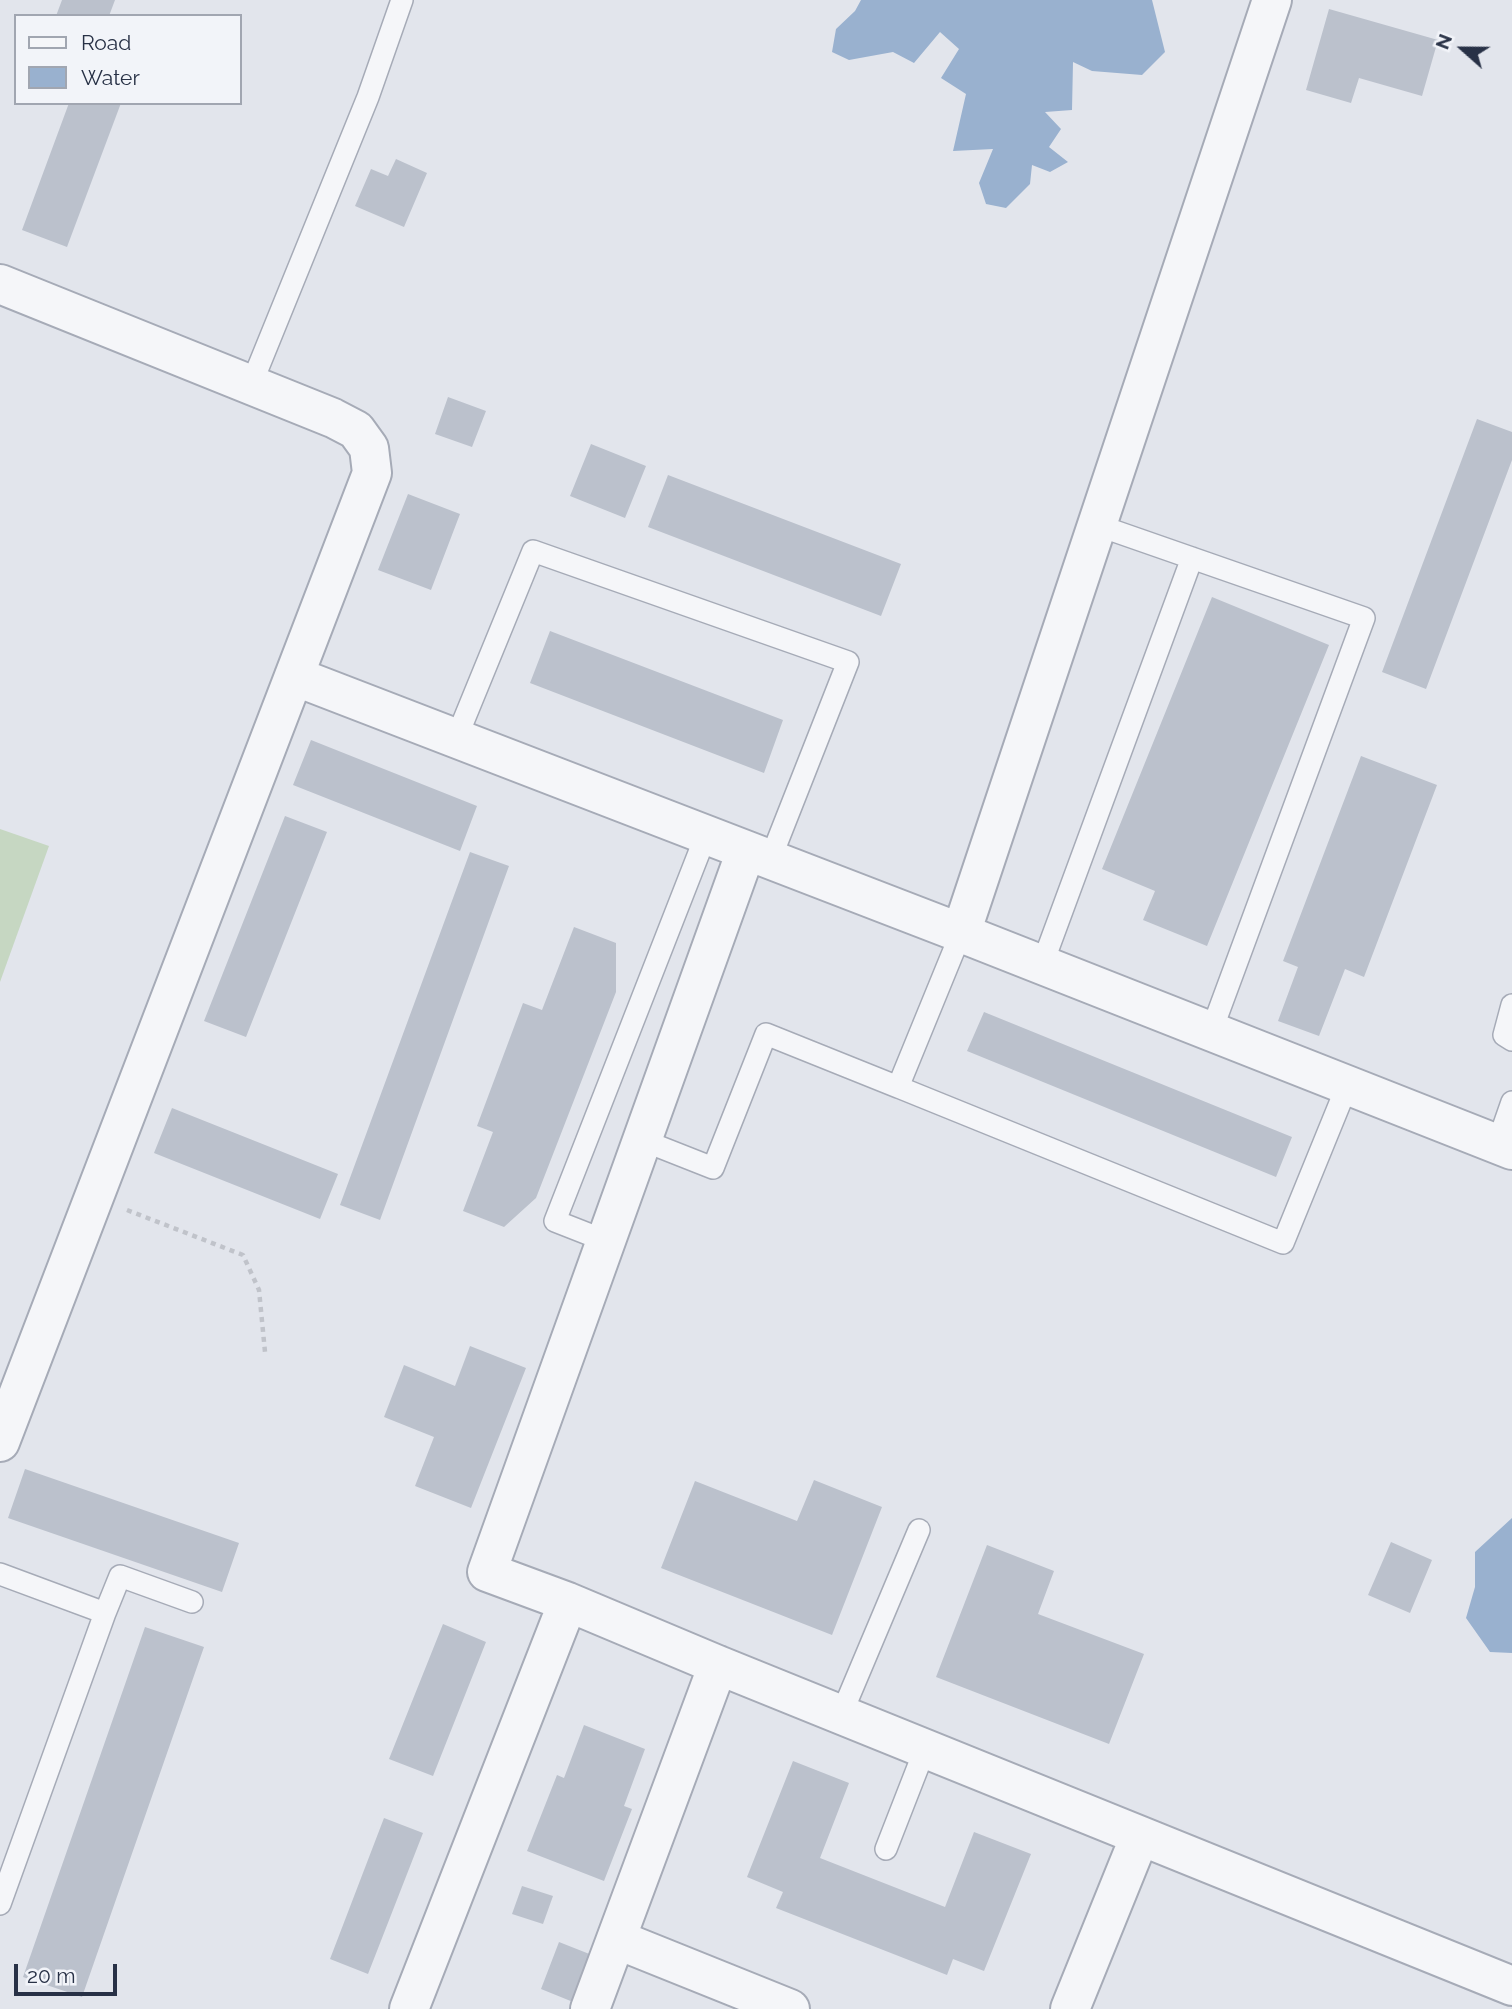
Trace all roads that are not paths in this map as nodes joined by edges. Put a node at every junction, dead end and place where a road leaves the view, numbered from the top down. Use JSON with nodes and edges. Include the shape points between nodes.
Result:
{"nodes":[{"id":1,"x":402,"y":0,"type":"edge"},
{"id":2,"x":1272,"y":0,"type":"edge"},
{"id":3,"x":0,"y":284,"type":"edge"},
{"id":4,"x":251,"y":385,"type":"junction"},
{"id":5,"x":1097,"y":525,"type":"junction"},
{"id":6,"x":1192,"y":558,"type":"junction"},
{"id":7,"x":294,"y":676,"type":"junction"},
{"id":8,"x":456,"y":739,"type":"junction"},
{"id":9,"x":706,"y":835,"type":"junction"},
{"id":10,"x":758,"y":855,"type":"junction"},
{"id":11,"x":961,"y":933,"type":"junction"},
{"id":12,"x":1042,"y":965,"type":"junction"},
{"id":13,"x":1512,"y":1005,"type":"edge"},
{"id":14,"x":1211,"y":1032,"type":"junction"},
{"id":15,"x":1512,"y":1040,"type":"edge"},
{"id":16,"x":1347,"y":1086,"type":"junction"},
{"id":17,"x":898,"y":1087,"type":"junction"},
{"id":18,"x":1512,"y":1101,"type":"edge"},
{"id":19,"x":642,"y":1140,"type":"junction"},
{"id":20,"x":1505,"y":1147,"type":"edge"},
{"id":21,"x":606,"y":1241,"type":"junction"},
{"id":22,"x":0,"y":1442,"type":"edge"},
{"id":23,"x":919,"y":1530,"type":"dead end"},
{"id":24,"x":0,"y":1574,"type":"edge"},
{"id":25,"x":192,"y":1602,"type":"dead end"},
{"id":26,"x":568,"y":1602,"type":"junction"},
{"id":27,"x":105,"y":1613,"type":"junction"},
{"id":28,"x":718,"y":1665,"type":"junction"},
{"id":29,"x":841,"y":1715,"type":"junction"},
{"id":30,"x":925,"y":1749,"type":"junction"},
{"id":31,"x":1140,"y":1836,"type":"junction"},
{"id":32,"x":886,"y":1849,"type":"dead end"},
{"id":33,"x":0,"y":1904,"type":"edge"},
{"id":34,"x":616,"y":1939,"type":"junction"},
{"id":35,"x":1512,"y":1986,"type":"edge"},
{"id":36,"x":409,"y":2009,"type":"edge"},
{"id":37,"x":590,"y":2009,"type":"edge"},
{"id":38,"x":790,"y":2009,"type":"edge"},
{"id":39,"x":1070,"y":2009,"type":"edge"}],
"edges":[{"from":1,"to":4,"type":"lane","via":[[368,97]]},
{"from":2,"to":5,"type":"street"},
{"from":3,"to":4,"type":"street"},
{"from":4,"to":7,"type":"street","via":[[356,429],[369,448],[372,473]]},
{"from":5,"to":6,"type":"lane"},
{"from":5,"to":11,"type":"street"},
{"from":6,"to":12,"type":"lane"},
{"from":6,"to":14,"type":"lane","via":[[1364,618]]},
{"from":7,"to":8,"type":"street"},
{"from":7,"to":22,"type":"street"},
{"from":8,"to":9,"type":"street"},
{"from":8,"to":10,"type":"lane","via":[[533,551],[848,662]]},
{"from":9,"to":10,"type":"street"},
{"from":9,"to":21,"type":"lane","via":[[555,1221]]},
{"from":10,"to":11,"type":"street"},
{"from":10,"to":19,"type":"street"},
{"from":11,"to":12,"type":"street"},
{"from":11,"to":17,"type":"lane"},
{"from":12,"to":14,"type":"street"},
{"from":13,"to":15,"type":"lane","via":[[1504,1035]]},
{"from":14,"to":16,"type":"street"},
{"from":16,"to":17,"type":"lane","via":[[1283,1243]]},
{"from":16,"to":20,"type":"street"},
{"from":17,"to":19,"type":"lane","via":[[766,1034],[713,1168]]},
{"from":18,"to":20,"type":"lane"},
{"from":19,"to":21,"type":"street"},
{"from":21,"to":26,"type":"street","via":[[487,1573]]},
{"from":23,"to":29,"type":"lane"},
{"from":24,"to":27,"type":"lane"},
{"from":25,"to":27,"type":"lane","via":[[120,1576]]},
{"from":26,"to":28,"type":"street"},
{"from":26,"to":36,"type":"street"},
{"from":27,"to":33,"type":"lane"},
{"from":28,"to":29,"type":"street"},
{"from":28,"to":34,"type":"street"},
{"from":29,"to":30,"type":"street"},
{"from":30,"to":31,"type":"street"},
{"from":30,"to":32,"type":"lane"},
{"from":31,"to":35,"type":"street"},
{"from":31,"to":39,"type":"street"},
{"from":34,"to":37,"type":"street"},
{"from":34,"to":38,"type":"street"}]}
